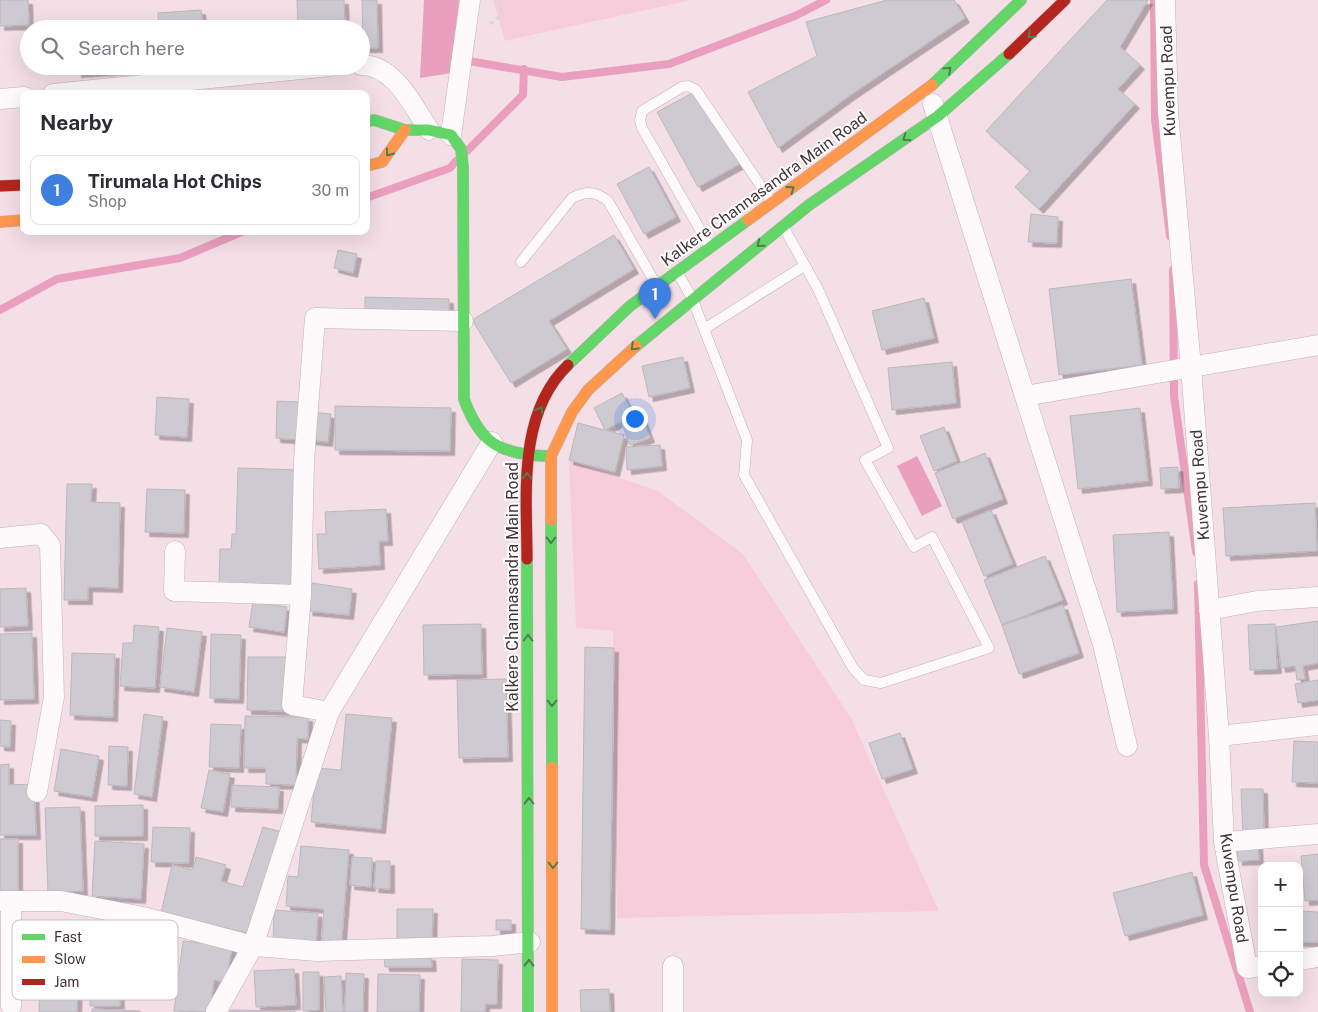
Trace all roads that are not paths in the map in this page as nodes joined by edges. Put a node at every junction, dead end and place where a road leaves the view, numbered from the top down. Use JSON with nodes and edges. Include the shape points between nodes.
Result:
{"nodes":[{"id":1,"x":470,"y":0,"type":"edge"},
{"id":2,"x":1021,"y":0,"type":"edge"},
{"id":3,"x":1065,"y":0,"type":"edge"},
{"id":4,"x":1165,"y":0,"type":"edge"},
{"id":5,"x":370,"y":67,"type":"edge"},
{"id":6,"x":242,"y":75,"type":"edge"},
{"id":7,"x":928,"y":89,"type":"junction"},
{"id":8,"x":93,"y":90,"type":"edge"},
{"id":9,"x":20,"y":97,"type":"edge"},
{"id":10,"x":0,"y":99,"type":"edge"},
{"id":11,"x":938,"y":116,"type":"junction"},
{"id":12,"x":370,"y":121,"type":"edge"},
{"id":13,"x":405,"y":130,"type":"junction"},
{"id":14,"x":429,"y":130,"type":"junction"},
{"id":15,"x":456,"y":142,"type":"junction"},
{"id":16,"x":370,"y":165,"type":"edge"},
{"id":17,"x":20,"y":185,"type":"edge"},
{"id":18,"x":0,"y":186,"type":"edge"},
{"id":19,"x":777,"y":214,"type":"junction"},
{"id":20,"x":20,"y":220,"type":"edge"},
{"id":21,"x":0,"y":222,"type":"edge"},
{"id":22,"x":711,"y":247,"type":"junction"},
{"id":23,"x":520,"y":262,"type":"dead end"},
{"id":24,"x":804,"y":266,"type":"junction"},
{"id":25,"x":677,"y":272,"type":"junction"},
{"id":26,"x":657,"y":287,"type":"junction"},
{"id":27,"x":692,"y":298,"type":"junction"},
{"id":28,"x":463,"y":321,"type":"junction"},
{"id":29,"x":704,"y":329,"type":"junction"},
{"id":30,"x":1318,"y":345,"type":"edge"},
{"id":31,"x":1190,"y":367,"type":"junction"},
{"id":32,"x":1025,"y":396,"type":"junction"},
{"id":33,"x":492,"y":442,"type":"junction"},
{"id":34,"x":527,"y":456,"type":"junction"},
{"id":35,"x":551,"y":456,"type":"junction"},
{"id":36,"x":0,"y":538,"type":"edge"},
{"id":37,"x":175,"y":551,"type":"dead end"},
{"id":38,"x":301,"y":595,"type":"junction"},
{"id":39,"x":1318,"y":597,"type":"edge"},
{"id":40,"x":1209,"y":610,"type":"junction"},
{"id":41,"x":329,"y":712,"type":"junction"},
{"id":42,"x":1318,"y":725,"type":"edge"},
{"id":43,"x":1218,"y":736,"type":"junction"},
{"id":44,"x":1127,"y":746,"type":"dead end"},
{"id":45,"x":37,"y":792,"type":"dead end"},
{"id":46,"x":1318,"y":834,"type":"edge"},
{"id":47,"x":1224,"y":842,"type":"junction"},
{"id":48,"x":6,"y":901,"type":"edge"},
{"id":49,"x":154,"y":920,"type":"edge"},
{"id":50,"x":178,"y":926,"type":"edge"},
{"id":51,"x":530,"y":942,"type":"junction"},
{"id":52,"x":253,"y":946,"type":"junction"},
{"id":53,"x":1318,"y":958,"type":"edge"},
{"id":54,"x":1303,"y":960,"type":"edge"},
{"id":55,"x":673,"y":966,"type":"dead end"},
{"id":56,"x":1254,"y":967,"type":"edge"},
{"id":57,"x":11,"y":1006,"type":"dead end"},
{"id":58,"x":216,"y":1012,"type":"edge"},
{"id":59,"x":528,"y":1012,"type":"edge"},
{"id":60,"x":552,"y":1012,"type":"edge"},
{"id":61,"x":673,"y":1012,"type":"edge"}],
"edges":[{"from":1,"to":15,"type":"street"},
{"from":7,"to":2,"type":"main road","name":"Kalkere Channasandra Main Road","one_way":true},
{"from":3,"to":11,"type":"main road","one_way":true,"via":[[1033,33]]},
{"from":4,"to":31,"type":"street","name":"Kuvempu Road","via":[[1168,112]]},
{"from":5,"to":14,"type":"street","via":[[385,71],[402,89]]},
{"from":6,"to":8,"type":"street"},
{"from":7,"to":11,"type":"street"},
{"from":19,"to":7,"type":"main road","name":"Kalkere Channasandra Main Road","one_way":true},
{"from":9,"to":10,"type":"street"},
{"from":11,"to":19,"type":"main road","one_way":true,"via":[[809,204]]},
{"from":11,"to":32,"type":"street"},
{"from":12,"to":13,"type":"main road"},
{"from":13,"to":14,"type":"main road"},
{"from":13,"to":16,"type":"main road","one_way":true,"via":[[382,162]]},
{"from":14,"to":15,"type":"main road"},
{"from":15,"to":28,"type":"main road","via":[[463,167]]},
{"from":17,"to":18,"type":"main road"},
{"from":19,"to":22,"type":"main road","name":"Kalkere Channasandra Main Road"},
{"from":19,"to":22,"type":"lane","via":[[696,90],[682,87],[642,111],[640,120]]},
{"from":19,"to":24,"type":"lane"},
{"from":19,"to":27,"type":"main road","one_way":true},
{"from":20,"to":21,"type":"main road"},
{"from":22,"to":25,"type":"main road","name":"Kalkere Channasandra Main Road"},
{"from":23,"to":26,"type":"lane","via":[[572,198],[583,193],[597,193],[608,201]]},
{"from":24,"to":29,"type":"lane"},
{"from":24,"to":29,"type":"lane","via":[[818,290],[888,448],[865,460],[914,546],[932,537],[989,648],[881,683],[864,680],[853,668],[744,475],[747,440]]},
{"from":25,"to":26,"type":"main road","name":"Kalkere Channasandra Main Road"},
{"from":25,"to":27,"type":"lane"},
{"from":34,"to":26,"type":"main road","name":"Kalkere Channasandra Main Road","one_way":true,"via":[[536,417],[559,374],[630,306]]},
{"from":27,"to":29,"type":"lane"},
{"from":27,"to":35,"type":"main road","one_way":true,"via":[[588,390],[572,412]]},
{"from":28,"to":33,"type":"main road","via":[[464,399],[474,426]]},
{"from":28,"to":38,"type":"street","via":[[315,318],[304,461]]},
{"from":30,"to":31,"type":"street"},
{"from":31,"to":32,"type":"street"},
{"from":31,"to":40,"type":"street","name":"Kuvempu Road"},
{"from":32,"to":44,"type":"street","via":[[1103,644]]},
{"from":33,"to":34,"type":"main road"},
{"from":33,"to":41,"type":"street"},
{"from":34,"to":35,"type":"main road"},
{"from":51,"to":34,"type":"main road","name":"Kalkere Channasandra Main Road","one_way":true},
{"from":35,"to":60,"type":"main road","one_way":true},
{"from":36,"to":45,"type":"street","via":[[41,534],[50,545],[54,697]]},
{"from":37,"to":38,"type":"street","via":[[174,592]]},
{"from":38,"to":41,"type":"street","via":[[292,705]]},
{"from":39,"to":40,"type":"street","via":[[1257,601]]},
{"from":40,"to":43,"type":"street","name":"Kuvempu Road"},
{"from":41,"to":52,"type":"street"},
{"from":42,"to":43,"type":"street"},
{"from":43,"to":47,"type":"street","name":"Kuvempu Road"},
{"from":46,"to":47,"type":"street"},
{"from":47,"to":56,"type":"street","name":"Kuvempu Road"},
{"from":48,"to":49,"type":"street","via":[[61,901]]},
{"from":48,"to":57,"type":"street"},
{"from":50,"to":52,"type":"street"},
{"from":51,"to":52,"type":"street","via":[[316,951]]},
{"from":59,"to":51,"type":"main road","name":"Kalkere Channasandra Main Road","one_way":true},
{"from":52,"to":58,"type":"street"},
{"from":53,"to":54,"type":"street"},
{"from":55,"to":61,"type":"street"}]}
